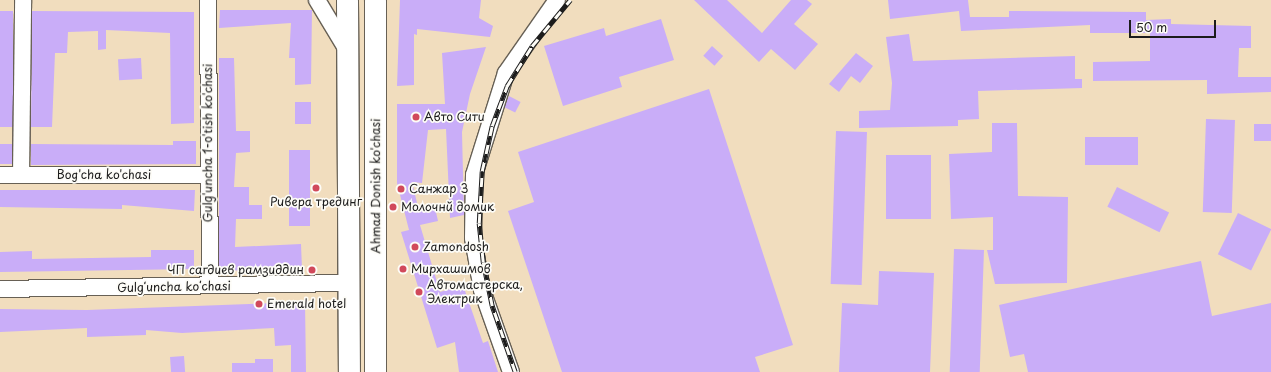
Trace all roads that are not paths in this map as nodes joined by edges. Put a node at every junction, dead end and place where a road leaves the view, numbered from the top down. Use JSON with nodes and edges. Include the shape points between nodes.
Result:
{"nodes":[{"id":1,"x":23,"y":0,"type":"edge"},
{"id":2,"x":208,"y":0,"type":"edge"},
{"id":3,"x":317,"y":0,"type":"edge"},
{"id":4,"x":341,"y":0,"type":"edge"},
{"id":5,"x":347,"y":0,"type":"edge"},
{"id":6,"x":374,"y":0,"type":"edge"},
{"id":7,"x":388,"y":0,"type":"edge"},
{"id":8,"x":558,"y":0,"type":"edge"},
{"id":9,"x":346,"y":40,"type":"junction"},
{"id":10,"x":376,"y":146,"type":"junction"},
{"id":11,"x":0,"y":175,"type":"edge"},
{"id":12,"x":21,"y":175,"type":"junction"},
{"id":13,"x":207,"y":175,"type":"junction"},
{"id":14,"x":348,"y":283,"type":"junction"},
{"id":15,"x":210,"y":285,"type":"junction"},
{"id":16,"x":0,"y":289,"type":"edge"},
{"id":17,"x":348,"y":369,"type":"edge"},
{"id":18,"x":375,"y":372,"type":"edge"},
{"id":19,"x":511,"y":372,"type":"edge"}],
"edges":[{"from":1,"to":12,"type":"street"},
{"from":2,"to":13,"type":"street","name":"Gulg'uncha 1-o'tish ko'chasi"},
{"from":3,"to":9,"type":"street"},
{"from":4,"to":9,"type":"street"},
{"from":5,"to":9,"type":"main road"},
{"from":6,"to":10,"type":"main road","name":"Ahmad Donish ko'chasi"},
{"from":7,"to":10,"type":"main road"},
{"from":8,"to":19,"type":"street","via":[[506,73],[474,176],[473,238],[482,290]]},
{"from":9,"to":14,"type":"main road"},
{"from":10,"to":18,"type":"main road","name":"Ahmad Donish ko'chasi"},
{"from":11,"to":12,"type":"street","name":"Bog'cha ko'chasi"},
{"from":12,"to":13,"type":"street","name":"Bog'cha ko'chasi"},
{"from":13,"to":15,"type":"street","name":"Gulg'uncha 1-o'tish ko'chasi"},
{"from":14,"to":15,"type":"street","name":"Gulgʻuncha koʻchasi"},
{"from":14,"to":17,"type":"main road"},
{"from":15,"to":16,"type":"street","name":"Gulgʻuncha koʻchasi"}]}
